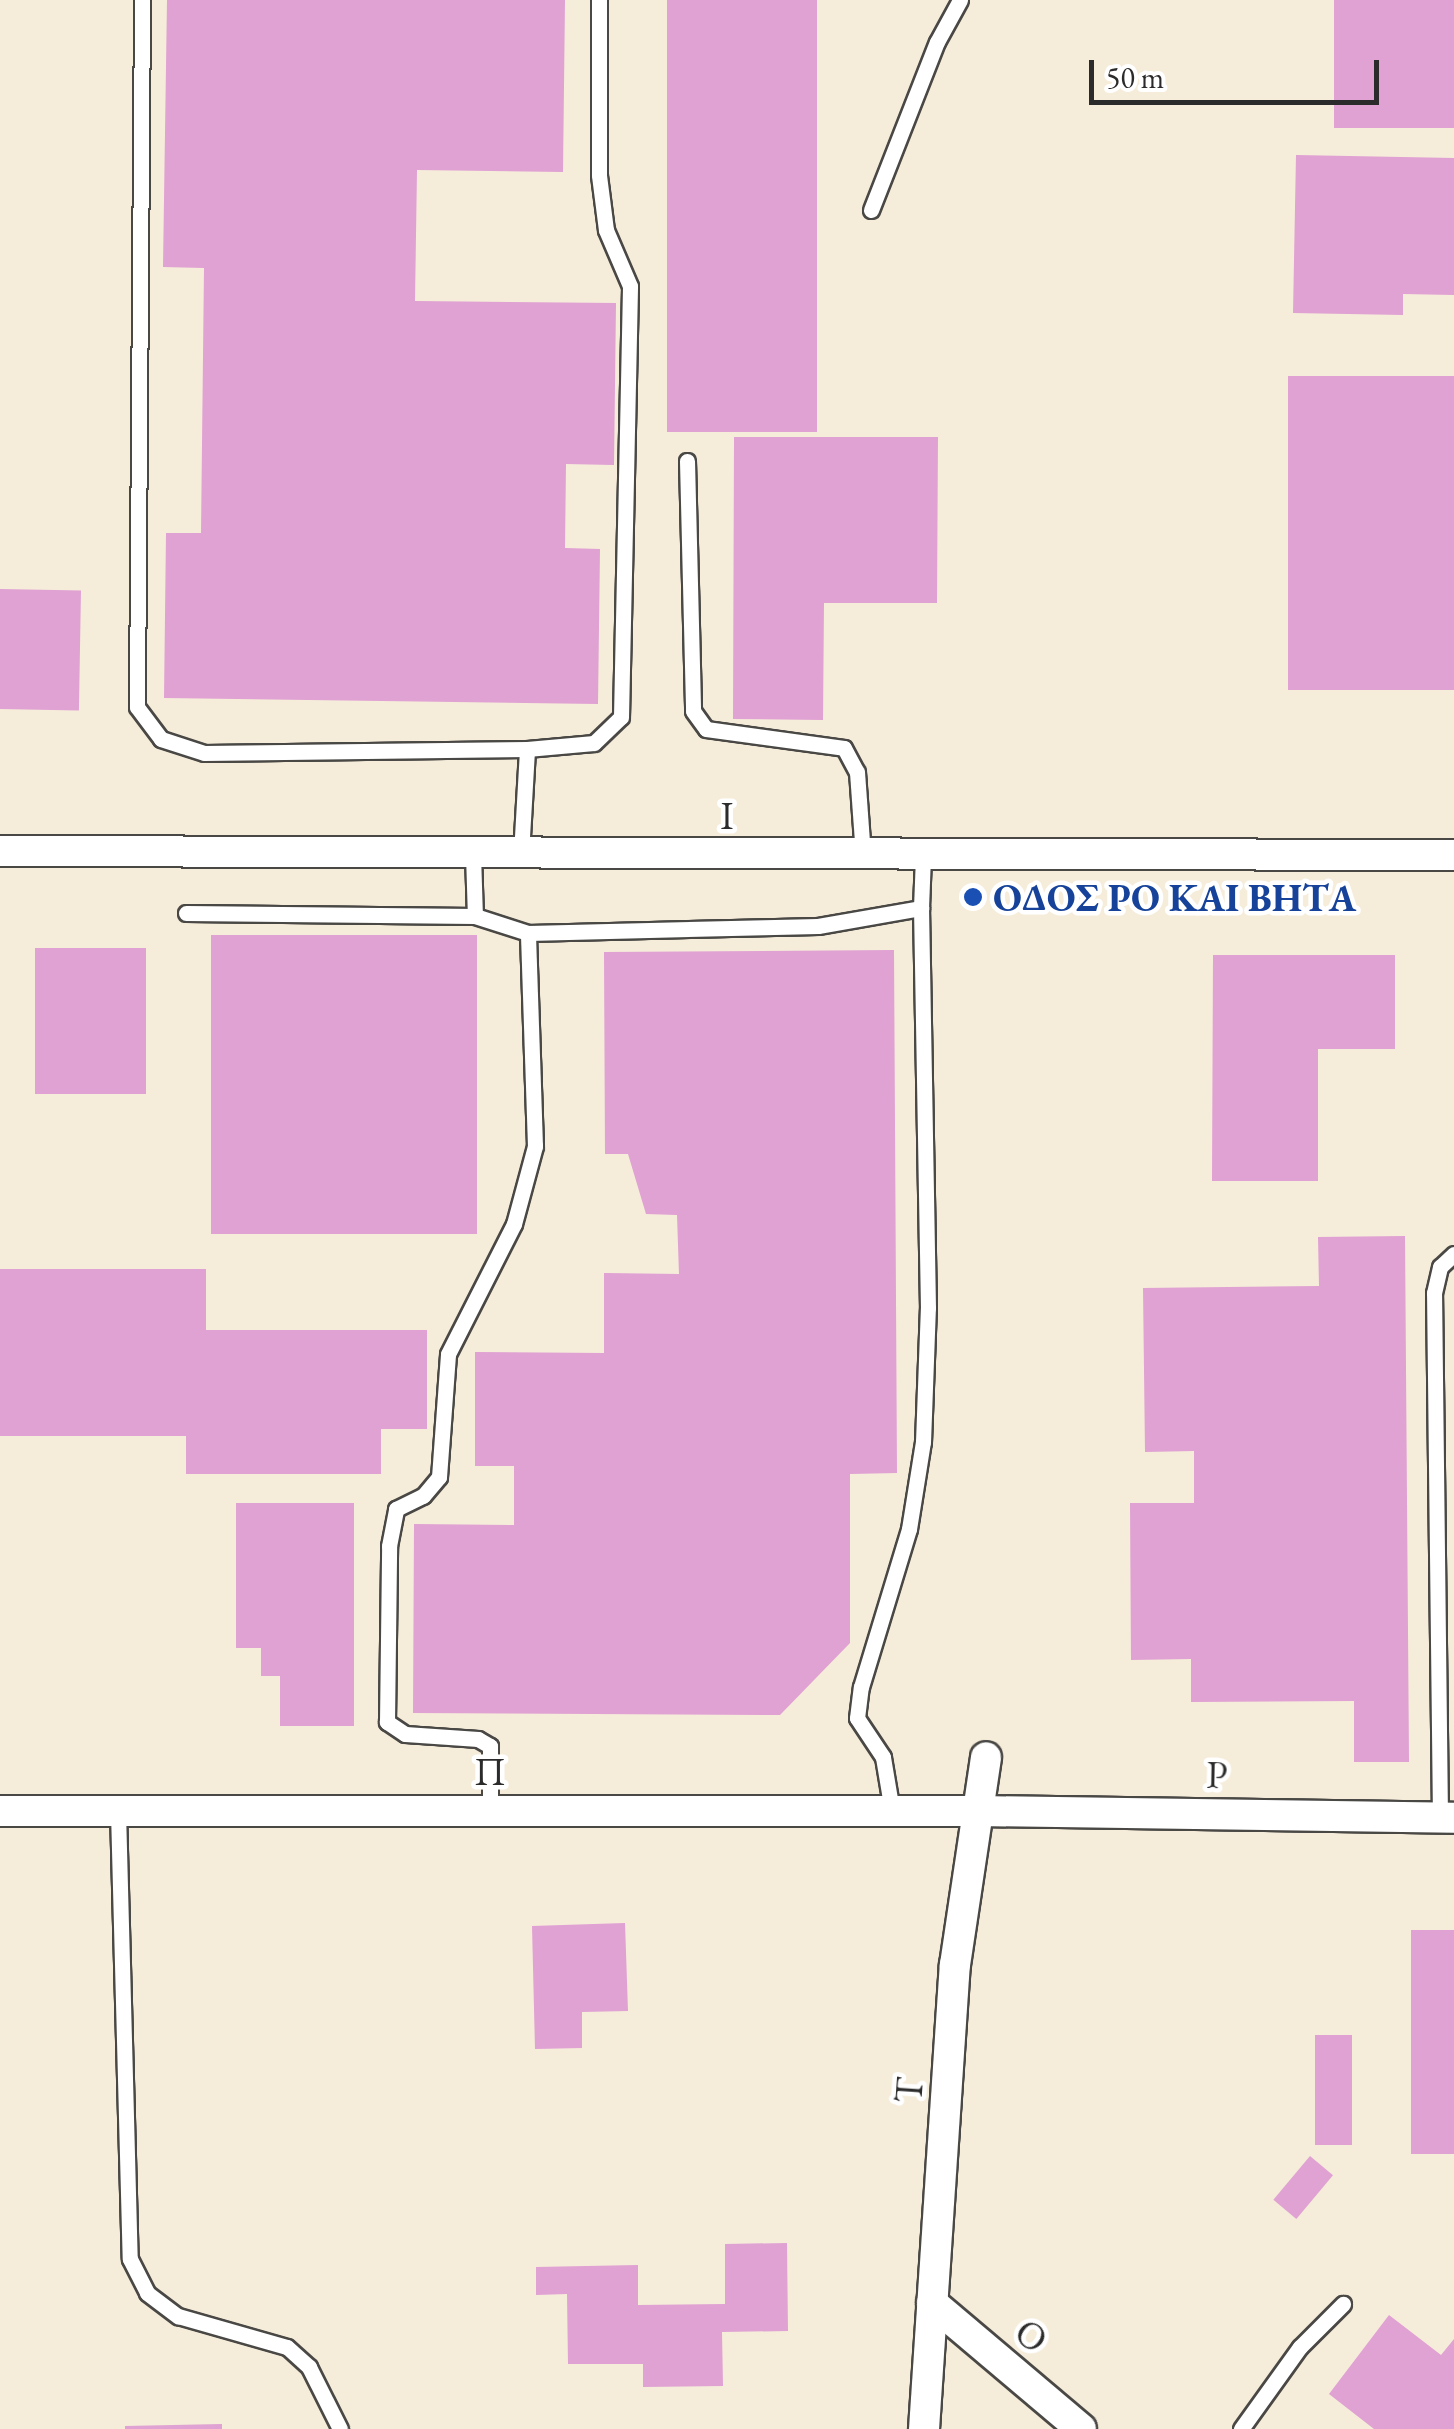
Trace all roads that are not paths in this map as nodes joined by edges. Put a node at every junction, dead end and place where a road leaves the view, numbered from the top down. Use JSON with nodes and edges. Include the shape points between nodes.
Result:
{"nodes":[{"id":1,"x":142,"y":0,"type":"edge"},
{"id":2,"x":599,"y":0,"type":"edge"},
{"id":3,"x":960,"y":0,"type":"edge"},
{"id":4,"x":872,"y":210,"type":"dead end"},
{"id":5,"x":687,"y":462,"type":"dead end"},
{"id":6,"x":527,"y":749,"type":"junction"},
{"id":7,"x":0,"y":851,"type":"edge"},
{"id":8,"x":474,"y":854,"type":"junction"},
{"id":9,"x":522,"y":854,"type":"junction"},
{"id":10,"x":1454,"y":855,"type":"edge"},
{"id":11,"x":863,"y":856,"type":"junction"},
{"id":12,"x":924,"y":856,"type":"junction"},
{"id":13,"x":921,"y":908,"type":"junction"},
{"id":14,"x":186,"y":913,"type":"dead end"},
{"id":15,"x":475,"y":916,"type":"junction"},
{"id":16,"x":528,"y":933,"type":"junction"},
{"id":17,"x":1454,"y":1254,"type":"edge"},
{"id":18,"x":986,"y":1758,"type":"dead end"},
{"id":19,"x":490,"y":1810,"type":"junction"},
{"id":20,"x":892,"y":1810,"type":"junction"},
{"id":21,"x":979,"y":1810,"type":"junction"},
{"id":22,"x":0,"y":1811,"type":"edge"},
{"id":23,"x":118,"y":1811,"type":"junction"},
{"id":24,"x":1447,"y":1818,"type":"edge"},
{"id":25,"x":932,"y":2303,"type":"junction"},
{"id":26,"x":1343,"y":2304,"type":"dead end"},
{"id":27,"x":925,"y":2394,"type":"junction"},
{"id":28,"x":340,"y":2429,"type":"edge"},
{"id":29,"x":924,"y":2429,"type":"edge"},
{"id":30,"x":944,"y":2429,"type":"edge"},
{"id":31,"x":1080,"y":2429,"type":"edge"},
{"id":32,"x":1241,"y":2429,"type":"edge"}],
"edges":[{"from":1,"to":6,"type":"lane","via":[[137,707],[160,739],[204,753]]},
{"from":2,"to":6,"type":"lane","via":[[599,174],[606,230],[630,286],[621,717],[594,743]]},
{"from":3,"to":4,"type":"lane"},
{"from":5,"to":11,"type":"lane","via":[[693,712],[706,729],[844,748],[857,772]]},
{"from":6,"to":9,"type":"lane"},
{"from":7,"to":8,"type":"street","name":"Ι"},
{"from":8,"to":9,"type":"street","name":"Ι"},
{"from":8,"to":15,"type":"lane"},
{"from":9,"to":11,"type":"street","name":"Ι"},
{"from":10,"to":12,"type":"street","name":"Ι"},
{"from":11,"to":12,"type":"street","name":"Ι"},
{"from":12,"to":13,"type":"lane"},
{"from":13,"to":16,"type":"lane","via":[[818,926]]},
{"from":13,"to":20,"type":"lane","via":[[924,1442],[909,1530],[860,1687],[857,1718],[883,1758]]},
{"from":14,"to":15,"type":"lane"},
{"from":15,"to":16,"type":"lane"},
{"from":16,"to":19,"type":"lane","via":[[535,1146],[514,1224],[448,1354],[439,1477],[424,1496],[396,1509],[389,1546],[387,1722],[406,1734],[478,1738],[490,1746]]},
{"from":17,"to":24,"type":"lane","via":[[1440,1267],[1434,1293]]},
{"from":18,"to":21,"type":"street","name":"Τ"},
{"from":19,"to":20,"type":"street","name":"Π"},
{"from":19,"to":23,"type":"street","name":"Π"},
{"from":20,"to":21,"type":"street","name":"Π"},
{"from":21,"to":24,"type":"street","name":"Ρ"},
{"from":21,"to":25,"type":"street","name":"Τ","via":[[956,1966]]},
{"from":22,"to":23,"type":"street","name":"Π"},
{"from":23,"to":28,"type":"lane","via":[[130,2259],[147,2293],[178,2316],[287,2347],[309,2368]]},
{"from":25,"to":27,"type":"street","name":"Τ"},
{"from":25,"to":31,"type":"street","name":"Ο"},
{"from":26,"to":32,"type":"lane","via":[[1300,2347]]},
{"from":27,"to":29,"type":"street","name":"Τ"},
{"from":27,"to":30,"type":"lane"}]}
